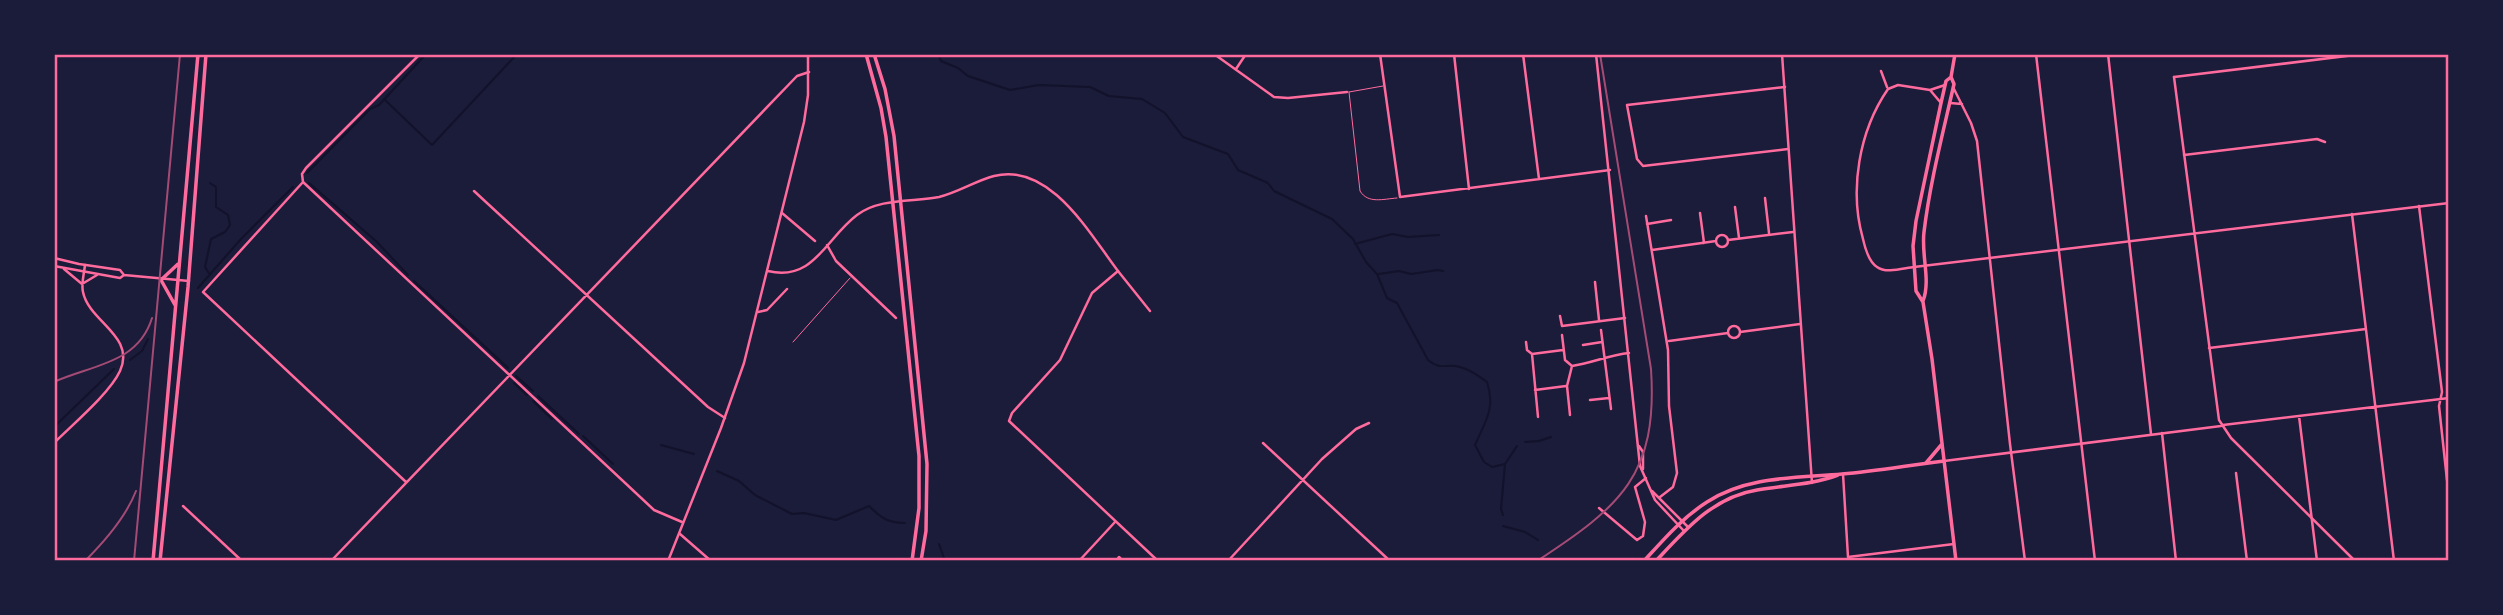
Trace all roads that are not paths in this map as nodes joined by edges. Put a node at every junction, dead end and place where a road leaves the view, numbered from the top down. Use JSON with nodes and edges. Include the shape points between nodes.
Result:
{"nodes":[{"id":1,"x":198,"y":54,"type":"edge"},
{"id":2,"x":206,"y":54,"type":"edge"},
{"id":3,"x":420,"y":54,"type":"edge"},
{"id":4,"x":808,"y":54,"type":"edge"},
{"id":5,"x":866,"y":54,"type":"edge"},
{"id":6,"x":874,"y":54,"type":"edge"},
{"id":7,"x":1214,"y":54,"type":"edge"},
{"id":8,"x":1246,"y":54,"type":"edge"},
{"id":9,"x":1380,"y":54,"type":"edge"},
{"id":10,"x":1454,"y":54,"type":"edge"},
{"id":11,"x":1523,"y":54,"type":"edge"},
{"id":12,"x":1596,"y":54,"type":"edge"},
{"id":13,"x":1782,"y":54,"type":"edge"},
{"id":14,"x":1955,"y":54,"type":"edge"},
{"id":15,"x":2036,"y":54,"type":"edge"},
{"id":16,"x":2108,"y":54,"type":"edge"},
{"id":17,"x":2363,"y":54,"type":"edge"},
{"id":18,"x":1236,"y":69,"type":"junction"},
{"id":19,"x":1881,"y":71,"type":"dead end"},
{"id":20,"x":808,"y":72,"type":"junction"},
{"id":21,"x":1951,"y":77,"type":"junction"},
{"id":22,"x":1385,"y":85,"type":"junction"},
{"id":23,"x":1945,"y":85,"type":"junction"},
{"id":24,"x":1785,"y":87,"type":"junction"},
{"id":25,"x":1953,"y":87,"type":"junction"},
{"id":26,"x":1888,"y":89,"type":"junction"},
{"id":27,"x":1930,"y":90,"type":"junction"},
{"id":28,"x":1348,"y":92,"type":"junction"},
{"id":29,"x":1941,"y":103,"type":"junction"},
{"id":30,"x":1950,"y":103,"type":"junction"},
{"id":31,"x":1962,"y":104,"type":"junction"},
{"id":32,"x":2325,"y":142,"type":"dead end"},
{"id":33,"x":1788,"y":149,"type":"junction"},
{"id":34,"x":2184,"y":155,"type":"junction"},
{"id":35,"x":1610,"y":170,"type":"junction"},
{"id":36,"x":1539,"y":180,"type":"junction"},
{"id":37,"x":303,"y":183,"type":"junction"},
{"id":38,"x":1469,"y":189,"type":"junction"},
{"id":39,"x":474,"y":191,"type":"dead end"},
{"id":40,"x":1400,"y":197,"type":"junction"},
{"id":41,"x":1765,"y":198,"type":"dead end"},
{"id":42,"x":901,"y":201,"type":"junction"},
{"id":43,"x":893,"y":203,"type":"junction"},
{"id":44,"x":2449,"y":203,"type":"edge"},
{"id":45,"x":2419,"y":206,"type":"junction"},
{"id":46,"x":1735,"y":207,"type":"dead end"},
{"id":47,"x":782,"y":213,"type":"junction"},
{"id":48,"x":1700,"y":213,"type":"dead end"},
{"id":49,"x":2352,"y":214,"type":"junction"},
{"id":50,"x":1646,"y":216,"type":"dead end"},
{"id":51,"x":1671,"y":220,"type":"dead end"},
{"id":52,"x":1647,"y":224,"type":"junction"},
{"id":53,"x":1793,"y":232,"type":"junction"},
{"id":54,"x":2194,"y":233,"type":"junction"},
{"id":55,"x":1769,"y":234,"type":"junction"},
{"id":56,"x":1739,"y":239,"type":"junction"},
{"id":57,"x":1728,"y":240,"type":"junction"},
{"id":58,"x":815,"y":241,"type":"dead end"},
{"id":59,"x":1716,"y":241,"type":"junction"},
{"id":60,"x":2130,"y":241,"type":"junction"},
{"id":61,"x":1704,"y":243,"type":"junction"},
{"id":62,"x":827,"y":245,"type":"junction"},
{"id":63,"x":1652,"y":250,"type":"junction"},
{"id":64,"x":2059,"y":250,"type":"junction"},
{"id":65,"x":54,"y":258,"type":"edge"},
{"id":66,"x":1989,"y":258,"type":"junction"},
{"id":67,"x":179,"y":262,"type":"junction"},
{"id":68,"x":85,"y":265,"type":"junction"},
{"id":69,"x":1924,"y":265,"type":"junction"},
{"id":70,"x":54,"y":266,"type":"edge"},
{"id":71,"x":1914,"y":267,"type":"junction"},
{"id":72,"x":64,"y":269,"type":"junction"},
{"id":73,"x":768,"y":271,"type":"junction"},
{"id":74,"x":1118,"y":271,"type":"junction"},
{"id":75,"x":84,"y":273,"type":"junction"},
{"id":76,"x":97,"y":275,"type":"junction"},
{"id":77,"x":124,"y":275,"type":"junction"},
{"id":78,"x":852,"y":276,"type":"junction"},
{"id":79,"x":161,"y":280,"type":"junction"},
{"id":80,"x":177,"y":281,"type":"junction"},
{"id":81,"x":189,"y":281,"type":"junction"},
{"id":82,"x":1595,"y":282,"type":"dead end"},
{"id":83,"x":82,"y":284,"type":"junction"},
{"id":84,"x":787,"y":289,"type":"dead end"},
{"id":85,"x":586,"y":295,"type":"junction"},
{"id":86,"x":1923,"y":302,"type":"junction"},
{"id":87,"x":175,"y":304,"type":"junction"},
{"id":88,"x":1150,"y":311,"type":"dead end"},
{"id":89,"x":758,"y":312,"type":"junction"},
{"id":90,"x":1560,"y":316,"type":"dead end"},
{"id":91,"x":896,"y":318,"type":"dead end"},
{"id":92,"x":1625,"y":318,"type":"junction"},
{"id":93,"x":1599,"y":322,"type":"junction"},
{"id":94,"x":1800,"y":324,"type":"junction"},
{"id":95,"x":2366,"y":329,"type":"junction"},
{"id":96,"x":1601,"y":330,"type":"dead end"},
{"id":97,"x":1740,"y":332,"type":"junction"},
{"id":98,"x":1728,"y":333,"type":"junction"},
{"id":99,"x":1562,"y":335,"type":"dead end"},
{"id":100,"x":1667,"y":341,"type":"junction"},
{"id":101,"x":793,"y":342,"type":"dead end"},
{"id":102,"x":1526,"y":342,"type":"dead end"},
{"id":103,"x":1602,"y":342,"type":"junction"},
{"id":104,"x":1583,"y":345,"type":"dead end"},
{"id":105,"x":2208,"y":348,"type":"junction"},
{"id":106,"x":1563,"y":349,"type":"junction"},
{"id":107,"x":1629,"y":353,"type":"junction"},
{"id":108,"x":1532,"y":354,"type":"junction"},
{"id":109,"x":1604,"y":358,"type":"junction"},
{"id":110,"x":1572,"y":366,"type":"junction"},
{"id":111,"x":510,"y":374,"type":"junction"},
{"id":112,"x":1567,"y":386,"type":"junction"},
{"id":113,"x":1535,"y":390,"type":"junction"},
{"id":114,"x":1609,"y":398,"type":"junction"},
{"id":115,"x":2449,"y":398,"type":"edge"},
{"id":116,"x":2440,"y":399,"type":"junction"},
{"id":117,"x":1590,"y":400,"type":"dead end"},
{"id":118,"x":2375,"y":407,"type":"junction"},
{"id":119,"x":1611,"y":409,"type":"dead end"},
{"id":120,"x":1570,"y":415,"type":"dead end"},
{"id":121,"x":2299,"y":416,"type":"junction"},
{"id":122,"x":1538,"y":417,"type":"dead end"},
{"id":123,"x":725,"y":418,"type":"junction"},
{"id":124,"x":1369,"y":423,"type":"dead end"},
{"id":125,"x":2221,"y":426,"type":"junction"},
{"id":126,"x":2162,"y":433,"type":"junction"},
{"id":127,"x":2151,"y":434,"type":"junction"},
{"id":128,"x":54,"y":443,"type":"edge"},
{"id":129,"x":1263,"y":443,"type":"dead end"},
{"id":130,"x":1942,"y":444,"type":"junction"},
{"id":131,"x":2081,"y":444,"type":"junction"},
{"id":132,"x":2012,"y":452,"type":"junction"},
{"id":133,"x":1944,"y":461,"type":"junction"},
{"id":134,"x":1926,"y":463,"type":"junction"},
{"id":135,"x":2236,"y":472,"type":"dead end"},
{"id":136,"x":1841,"y":474,"type":"junction"},
{"id":137,"x":1811,"y":475,"type":"junction"},
{"id":138,"x":1646,"y":478,"type":"junction"},
{"id":139,"x":1303,"y":480,"type":"junction"},
{"id":140,"x":2447,"y":480,"type":"edge"},
{"id":141,"x":406,"y":482,"type":"junction"},
{"id":142,"x":1812,"y":483,"type":"junction"},
{"id":143,"x":1652,"y":491,"type":"junction"},
{"id":144,"x":1660,"y":497,"type":"junction"},
{"id":145,"x":183,"y":506,"type":"dead end"},
{"id":146,"x":1599,"y":508,"type":"dead end"},
{"id":147,"x":2312,"y":517,"type":"junction"},
{"id":148,"x":1116,"y":522,"type":"junction"},
{"id":149,"x":1680,"y":522,"type":"junction"},
{"id":150,"x":684,"y":523,"type":"junction"},
{"id":151,"x":1686,"y":529,"type":"junction"},
{"id":152,"x":680,"y":534,"type":"junction"},
{"id":153,"x":1954,"y":544,"type":"junction"},
{"id":154,"x":153,"y":561,"type":"edge"},
{"id":155,"x":160,"y":561,"type":"edge"},
{"id":156,"x":242,"y":561,"type":"edge"},
{"id":157,"x":331,"y":561,"type":"edge"},
{"id":158,"x":668,"y":561,"type":"edge"},
{"id":159,"x":711,"y":561,"type":"edge"},
{"id":160,"x":912,"y":561,"type":"edge"},
{"id":161,"x":921,"y":561,"type":"edge"},
{"id":162,"x":1079,"y":561,"type":"edge"},
{"id":163,"x":1115,"y":561,"type":"edge"},
{"id":164,"x":1123,"y":561,"type":"edge"},
{"id":165,"x":1158,"y":561,"type":"edge"},
{"id":166,"x":1228,"y":561,"type":"edge"},
{"id":167,"x":1390,"y":561,"type":"edge"},
{"id":168,"x":1644,"y":561,"type":"edge"},
{"id":169,"x":1656,"y":561,"type":"edge"},
{"id":170,"x":1956,"y":561,"type":"edge"},
{"id":171,"x":2025,"y":561,"type":"edge"},
{"id":172,"x":2095,"y":561,"type":"edge"},
{"id":173,"x":2176,"y":561,"type":"edge"},
{"id":174,"x":2247,"y":561,"type":"edge"},
{"id":175,"x":2317,"y":561,"type":"edge"},
{"id":176,"x":2355,"y":561,"type":"edge"},
{"id":177,"x":2394,"y":561,"type":"edge"}],
"edges":[{"from":1,"to":67,"type":"main road"},
{"from":2,"to":81,"type":"main road"},
{"from":3,"to":37,"type":"street","via":[[306,168]]},
{"from":4,"to":20,"type":"street"},
{"from":5,"to":43,"type":"main road","via":[[881,108]]},
{"from":6,"to":42,"type":"main road","via":[[892,120]]},
{"from":7,"to":18,"type":"street"},
{"from":8,"to":18,"type":"street"},
{"from":9,"to":22,"type":"street"},
{"from":10,"to":38,"type":"street"},
{"from":11,"to":36,"type":"street"},
{"from":12,"to":35,"type":"street"},
{"from":13,"to":24,"type":"street"},
{"from":14,"to":21,"type":"main road"},
{"from":15,"to":64,"type":"street"},
{"from":16,"to":60,"type":"street"},
{"from":17,"to":34,"type":"street","via":[[2174,77]]},
{"from":18,"to":28,"type":"street","via":[[1279,98]]},
{"from":19,"to":26,"type":"street"},
{"from":20,"to":47,"type":"street","via":[[804,122]]},
{"from":20,"to":85,"type":"street","via":[[797,76]]},
{"from":21,"to":23,"type":"main road"},
{"from":21,"to":25,"type":"main road"},
{"from":22,"to":28,"type":"lane"},
{"from":22,"to":40,"type":"street"},
{"from":23,"to":27,"type":"street"},
{"from":23,"to":29,"type":"main road"},
{"from":24,"to":33,"type":"street"},
{"from":24,"to":33,"type":"street","via":[[1628,105],[1640,164],[1645,166]]},
{"from":25,"to":30,"type":"main road"},
{"from":25,"to":31,"type":"street"},
{"from":26,"to":27,"type":"street","via":[[1898,85]]},
{"from":26,"to":71,"type":"street","via":[[1861,156],[1858,221],[1875,266],[1886,270]]},
{"from":27,"to":29,"type":"street"},
{"from":28,"to":40,"type":"lane","via":[[1360,191],[1365,198],[1377,200]]},
{"from":29,"to":71,"type":"main road","via":[[1914,235]]},
{"from":30,"to":31,"type":"street"},
{"from":30,"to":69,"type":"main road","via":[[1924,230]]},
{"from":31,"to":66,"type":"street","via":[[1977,141]]},
{"from":32,"to":34,"type":"street","via":[[2317,139]]},
{"from":33,"to":53,"type":"street"},
{"from":34,"to":54,"type":"street"},
{"from":35,"to":36,"type":"street"},
{"from":35,"to":92,"type":"street"},
{"from":36,"to":38,"type":"street"},
{"from":37,"to":111,"type":"street"},
{"from":37,"to":141,"type":"street","via":[[203,292]]},
{"from":38,"to":40,"type":"street"},
{"from":39,"to":85,"type":"street"},
{"from":41,"to":55,"type":"street"},
{"from":42,"to":43,"type":"street"},
{"from":42,"to":74,"type":"street","via":[[944,196],[994,176],[1031,178],[1058,195]]},
{"from":42,"to":161,"type":"main road","via":[[927,464]]},
{"from":43,"to":62,"type":"street","via":[[855,216]]},
{"from":43,"to":160,"type":"main road","via":[[919,456]]},
{"from":44,"to":45,"type":"street"},
{"from":45,"to":49,"type":"street"},
{"from":45,"to":116,"type":"street"},
{"from":46,"to":56,"type":"street"},
{"from":47,"to":58,"type":"street"},
{"from":47,"to":73,"type":"street"},
{"from":48,"to":61,"type":"street"},
{"from":49,"to":54,"type":"street"},
{"from":49,"to":95,"type":"street"},
{"from":50,"to":52,"type":"street"},
{"from":51,"to":52,"type":"street"},
{"from":52,"to":63,"type":"street"},
{"from":53,"to":55,"type":"street"},
{"from":53,"to":94,"type":"street"},
{"from":54,"to":60,"type":"street"},
{"from":54,"to":105,"type":"street"},
{"from":55,"to":56,"type":"street"},
{"from":56,"to":57,"type":"street"},
{"from":57,"to":59,"type":"street","via":[[1721,235]]},
{"from":57,"to":59,"type":"street","via":[[1723,247]]},
{"from":59,"to":61,"type":"street"},
{"from":60,"to":64,"type":"street"},
{"from":60,"to":127,"type":"street"},
{"from":61,"to":63,"type":"street"},
{"from":62,"to":73,"type":"street","via":[[798,271]]},
{"from":62,"to":78,"type":"street"},
{"from":63,"to":100,"type":"street"},
{"from":64,"to":66,"type":"street"},
{"from":64,"to":131,"type":"street"},
{"from":65,"to":68,"type":"street"},
{"from":66,"to":69,"type":"street"},
{"from":66,"to":132,"type":"street"},
{"from":67,"to":79,"type":"main road"},
{"from":67,"to":80,"type":"main road"},
{"from":68,"to":75,"type":"street"},
{"from":68,"to":77,"type":"street","via":[[120,270]]},
{"from":69,"to":71,"type":"street"},
{"from":69,"to":86,"type":"main road","via":[[1927,290]]},
{"from":70,"to":72,"type":"street"},
{"from":71,"to":86,"type":"main road","via":[[1916,291]]},
{"from":72,"to":75,"type":"street"},
{"from":72,"to":83,"type":"street"},
{"from":73,"to":89,"type":"street"},
{"from":74,"to":88,"type":"street"},
{"from":74,"to":148,"type":"street","via":[[1092,293],[1060,360],[1009,419]]},
{"from":75,"to":76,"type":"street"},
{"from":75,"to":83,"type":"street"},
{"from":76,"to":77,"type":"street"},
{"from":76,"to":83,"type":"street"},
{"from":77,"to":79,"type":"street"},
{"from":78,"to":91,"type":"street"},
{"from":78,"to":101,"type":"lane"},
{"from":79,"to":80,"type":"street"},
{"from":79,"to":87,"type":"main road"},
{"from":80,"to":81,"type":"street"},
{"from":80,"to":87,"type":"main road"},
{"from":81,"to":155,"type":"main road"},
{"from":82,"to":93,"type":"street"},
{"from":83,"to":128,"type":"street","via":[[88,304],[120,343],[122,364],[114,381]]},
{"from":84,"to":89,"type":"street","via":[[767,310]]},
{"from":85,"to":111,"type":"street"},
{"from":85,"to":123,"type":"street"},
{"from":86,"to":130,"type":"main road"},
{"from":87,"to":154,"type":"main road"},
{"from":89,"to":123,"type":"street"},
{"from":90,"to":93,"type":"street","via":[[1562,326]]},
{"from":92,"to":93,"type":"street"},
{"from":92,"to":107,"type":"street"},
{"from":94,"to":97,"type":"street"},
{"from":94,"to":137,"type":"street"},
{"from":95,"to":105,"type":"street"},
{"from":95,"to":118,"type":"street"},
{"from":96,"to":103,"type":"street"},
{"from":97,"to":98,"type":"street","via":[[1734,338]]},
{"from":97,"to":98,"type":"street","via":[[1732,326]]},
{"from":98,"to":100,"type":"street"},
{"from":99,"to":106,"type":"street"},
{"from":100,"to":144,"type":"street","via":[[1677,472],[1673,487]]},
{"from":102,"to":108,"type":"street"},
{"from":103,"to":104,"type":"street"},
{"from":103,"to":109,"type":"street"},
{"from":105,"to":125,"type":"street"},
{"from":106,"to":108,"type":"street"},
{"from":106,"to":110,"type":"street"},
{"from":107,"to":109,"type":"street"},
{"from":107,"to":138,"type":"street","via":[[1638,453]]},
{"from":108,"to":113,"type":"street"},
{"from":109,"to":110,"type":"street"},
{"from":109,"to":114,"type":"street"},
{"from":110,"to":112,"type":"street"},
{"from":111,"to":141,"type":"street"},
{"from":111,"to":150,"type":"street","via":[[654,510]]},
{"from":112,"to":113,"type":"street"},
{"from":112,"to":120,"type":"street"},
{"from":113,"to":122,"type":"street"},
{"from":114,"to":117,"type":"street"},
{"from":114,"to":119,"type":"street"},
{"from":115,"to":116,"type":"street"},
{"from":116,"to":118,"type":"street"},
{"from":116,"to":140,"type":"street"},
{"from":118,"to":121,"type":"street"},
{"from":118,"to":177,"type":"street"},
{"from":121,"to":125,"type":"street"},
{"from":121,"to":147,"type":"street"},
{"from":123,"to":150,"type":"street"},
{"from":124,"to":139,"type":"street","via":[[1335,447]]},
{"from":125,"to":126,"type":"street"},
{"from":125,"to":147,"type":"street"},
{"from":126,"to":127,"type":"street"},
{"from":126,"to":173,"type":"street"},
{"from":127,"to":131,"type":"street"},
{"from":129,"to":139,"type":"street"},
{"from":130,"to":133,"type":"main road"},
{"from":130,"to":134,"type":"main road"},
{"from":131,"to":132,"type":"street"},
{"from":131,"to":172,"type":"street"},
{"from":132,"to":133,"type":"street"},
{"from":132,"to":171,"type":"street"},
{"from":133,"to":134,"type":"main road"},
{"from":133,"to":153,"type":"main road"},
{"from":134,"to":136,"type":"main road"},
{"from":135,"to":174,"type":"street"},
{"from":136,"to":137,"type":"main road"},
{"from":136,"to":142,"type":"main road"},
{"from":136,"to":153,"type":"street","via":[[1848,556]]},
{"from":137,"to":142,"type":"street"},
{"from":137,"to":149,"type":"main road","via":[[1740,487],[1708,501]]},
{"from":138,"to":143,"type":"street"},
{"from":138,"to":146,"type":"street","via":[[1635,487],[1645,522],[1643,536],[1637,540]]},
{"from":139,"to":166,"type":"street"},
{"from":139,"to":167,"type":"street"},
{"from":141,"to":157,"type":"street"},
{"from":142,"to":151,"type":"main road","via":[[1742,494],[1713,507]]},
{"from":143,"to":144,"type":"street"},
{"from":143,"to":149,"type":"street","via":[[1655,500]]},
{"from":144,"to":149,"type":"street"},
{"from":145,"to":156,"type":"street"},
{"from":147,"to":175,"type":"street"},
{"from":147,"to":176,"type":"street"},
{"from":148,"to":162,"type":"street"},
{"from":148,"to":165,"type":"street"},
{"from":149,"to":151,"type":"street"},
{"from":149,"to":168,"type":"main road"},
{"from":150,"to":152,"type":"street"},
{"from":151,"to":169,"type":"main road"},
{"from":152,"to":158,"type":"street"},
{"from":152,"to":159,"type":"street"},
{"from":153,"to":170,"type":"main road"},
{"from":163,"to":164,"type":"street","via":[[1119,557]]}]}
